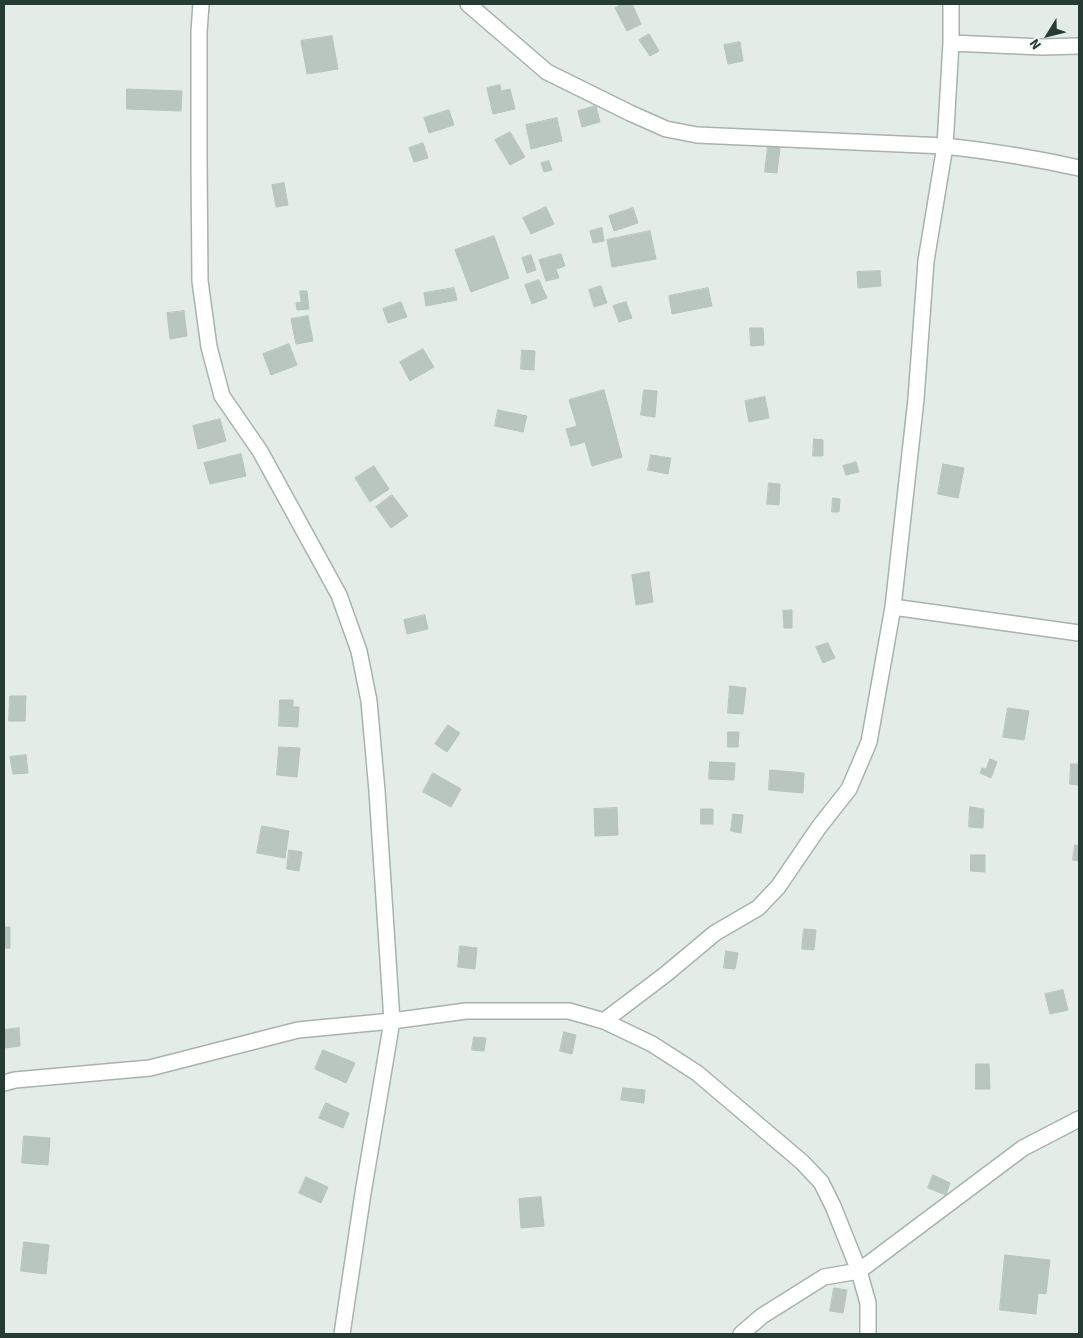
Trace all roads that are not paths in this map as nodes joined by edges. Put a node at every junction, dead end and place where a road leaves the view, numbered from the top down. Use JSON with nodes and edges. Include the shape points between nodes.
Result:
{"nodes":[{"id":1,"x":201,"y":4,"type":"edge"},
{"id":2,"x":468,"y":4,"type":"edge"},
{"id":3,"x":951,"y":4,"type":"edge"},
{"id":4,"x":951,"y":43,"type":"junction"},
{"id":5,"x":1079,"y":46,"type":"edge"},
{"id":6,"x":945,"y":146,"type":"junction"},
{"id":7,"x":1079,"y":168,"type":"edge"},
{"id":8,"x":894,"y":607,"type":"junction"},
{"id":9,"x":1079,"y":633,"type":"edge"},
{"id":10,"x":604,"y":1020,"type":"junction"},
{"id":11,"x":392,"y":1021,"type":"junction"},
{"id":12,"x":4,"y":1083,"type":"edge"},
{"id":13,"x":1079,"y":1119,"type":"edge"},
{"id":14,"x":859,"y":1271,"type":"junction"},
{"id":15,"x":342,"y":1334,"type":"edge"},
{"id":16,"x":741,"y":1334,"type":"edge"},
{"id":17,"x":868,"y":1334,"type":"edge"}],
"edges":[{"from":1,"to":11,"type":"street","via":[[200,281],[209,347],[222,396],[260,451],[339,595],[359,651],[369,701]]},
{"from":2,"to":6,"type":"street","via":[[547,72],[666,129],[697,135]]},
{"from":3,"to":4,"type":"street"},
{"from":4,"to":5,"type":"street"},
{"from":4,"to":6,"type":"street"},
{"from":6,"to":7,"type":"street"},
{"from":6,"to":8,"type":"street","via":[[926,261],[916,399]]},
{"from":8,"to":9,"type":"street"},
{"from":8,"to":10,"type":"street","via":[[869,742],[849,789],[778,888],[758,908],[715,933]]},
{"from":10,"to":11,"type":"street","via":[[569,1010],[466,1011]]},
{"from":10,"to":14,"type":"street","via":[[652,1044],[696,1073],[802,1162],[821,1182]]},
{"from":11,"to":12,"type":"street","via":[[298,1030],[150,1068]]},
{"from":11,"to":15,"type":"street"},
{"from":13,"to":14,"type":"street","via":[[1023,1148]]},
{"from":14,"to":16,"type":"street","via":[[824,1277],[762,1316]]},
{"from":14,"to":17,"type":"street","via":[[868,1303]]}]}
